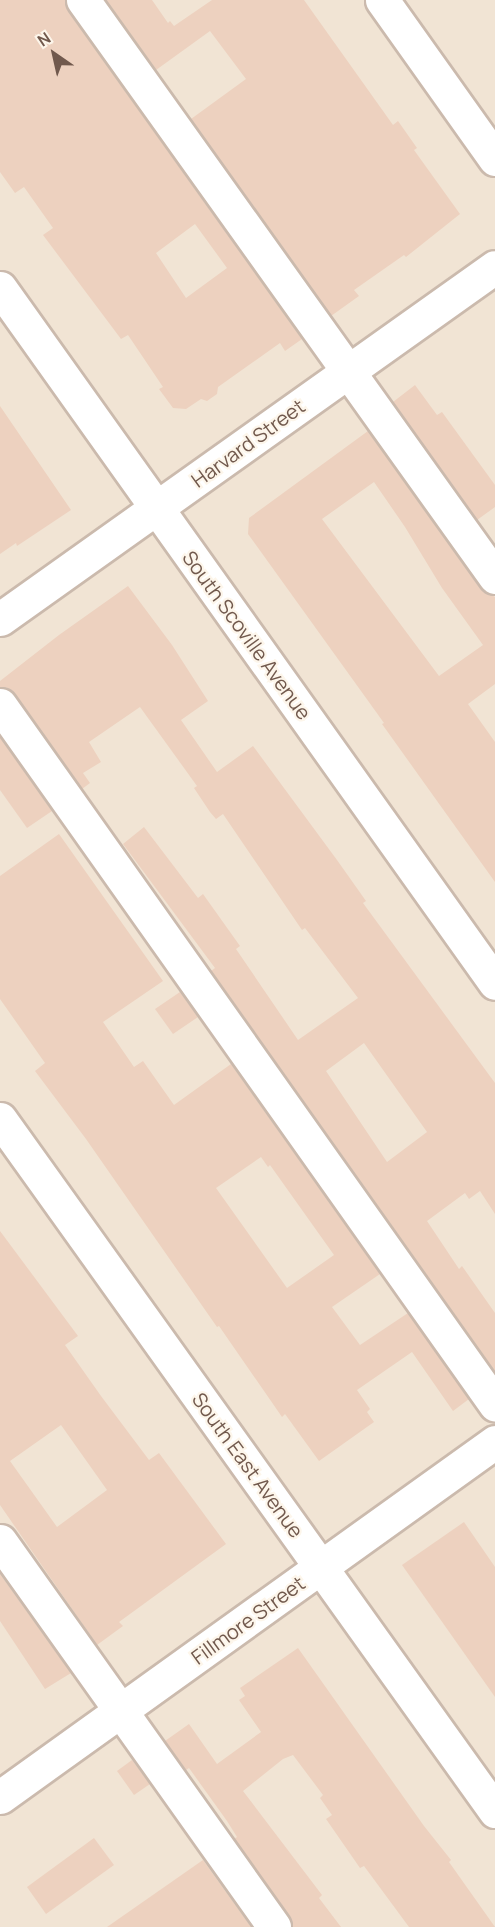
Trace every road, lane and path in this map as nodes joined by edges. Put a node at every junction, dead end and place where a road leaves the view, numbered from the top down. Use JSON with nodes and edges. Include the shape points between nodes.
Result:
{"nodes":[{"id":1,"x":83,"y":0,"type":"edge"},
{"id":2,"x":382,"y":0,"type":"edge"},
{"id":3,"x":495,"y":159,"type":"edge"},
{"id":4,"x":495,"y":267,"type":"edge"},
{"id":5,"x":0,"y":288,"type":"edge"},
{"id":6,"x":348,"y":372,"type":"junction"},
{"id":7,"x":156,"y":508,"type":"junction"},
{"id":8,"x":495,"y":577,"type":"edge"},
{"id":9,"x":0,"y":619,"type":"edge"},
{"id":10,"x":0,"y":705,"type":"edge"},
{"id":11,"x":495,"y":982,"type":"edge"},
{"id":12,"x":0,"y":1119,"type":"edge"},
{"id":13,"x":495,"y":1404,"type":"edge"},
{"id":14,"x":495,"y":1442,"type":"edge"},
{"id":15,"x":0,"y":1541,"type":"edge"},
{"id":16,"x":321,"y":1567,"type":"junction"},
{"id":17,"x":121,"y":1711,"type":"junction"},
{"id":18,"x":0,"y":1797,"type":"edge"},
{"id":19,"x":495,"y":1811,"type":"edge"},
{"id":20,"x":274,"y":1927,"type":"edge"}],
"edges":[{"from":1,"to":6,"type":"street"},
{"from":2,"to":3,"type":"street"},
{"from":4,"to":6,"type":"street","name":"Harvard Street"},
{"from":5,"to":7,"type":"street","name":"South Scoville Avenue"},
{"from":6,"to":7,"type":"street","name":"Harvard Street"},
{"from":6,"to":8,"type":"street"},
{"from":7,"to":9,"type":"street","name":"Harvard Street"},
{"from":7,"to":11,"type":"street","name":"South Scoville Avenue"},
{"from":10,"to":13,"type":"street"},
{"from":12,"to":16,"type":"street","name":"South East Avenue"},
{"from":14,"to":16,"type":"street","name":"Fillmore Street"},
{"from":15,"to":17,"type":"street"},
{"from":16,"to":17,"type":"street","name":"Fillmore Street"},
{"from":16,"to":19,"type":"street","name":"South East Avenue"},
{"from":17,"to":18,"type":"street","name":"Fillmore Street"},
{"from":17,"to":20,"type":"street"}]}
